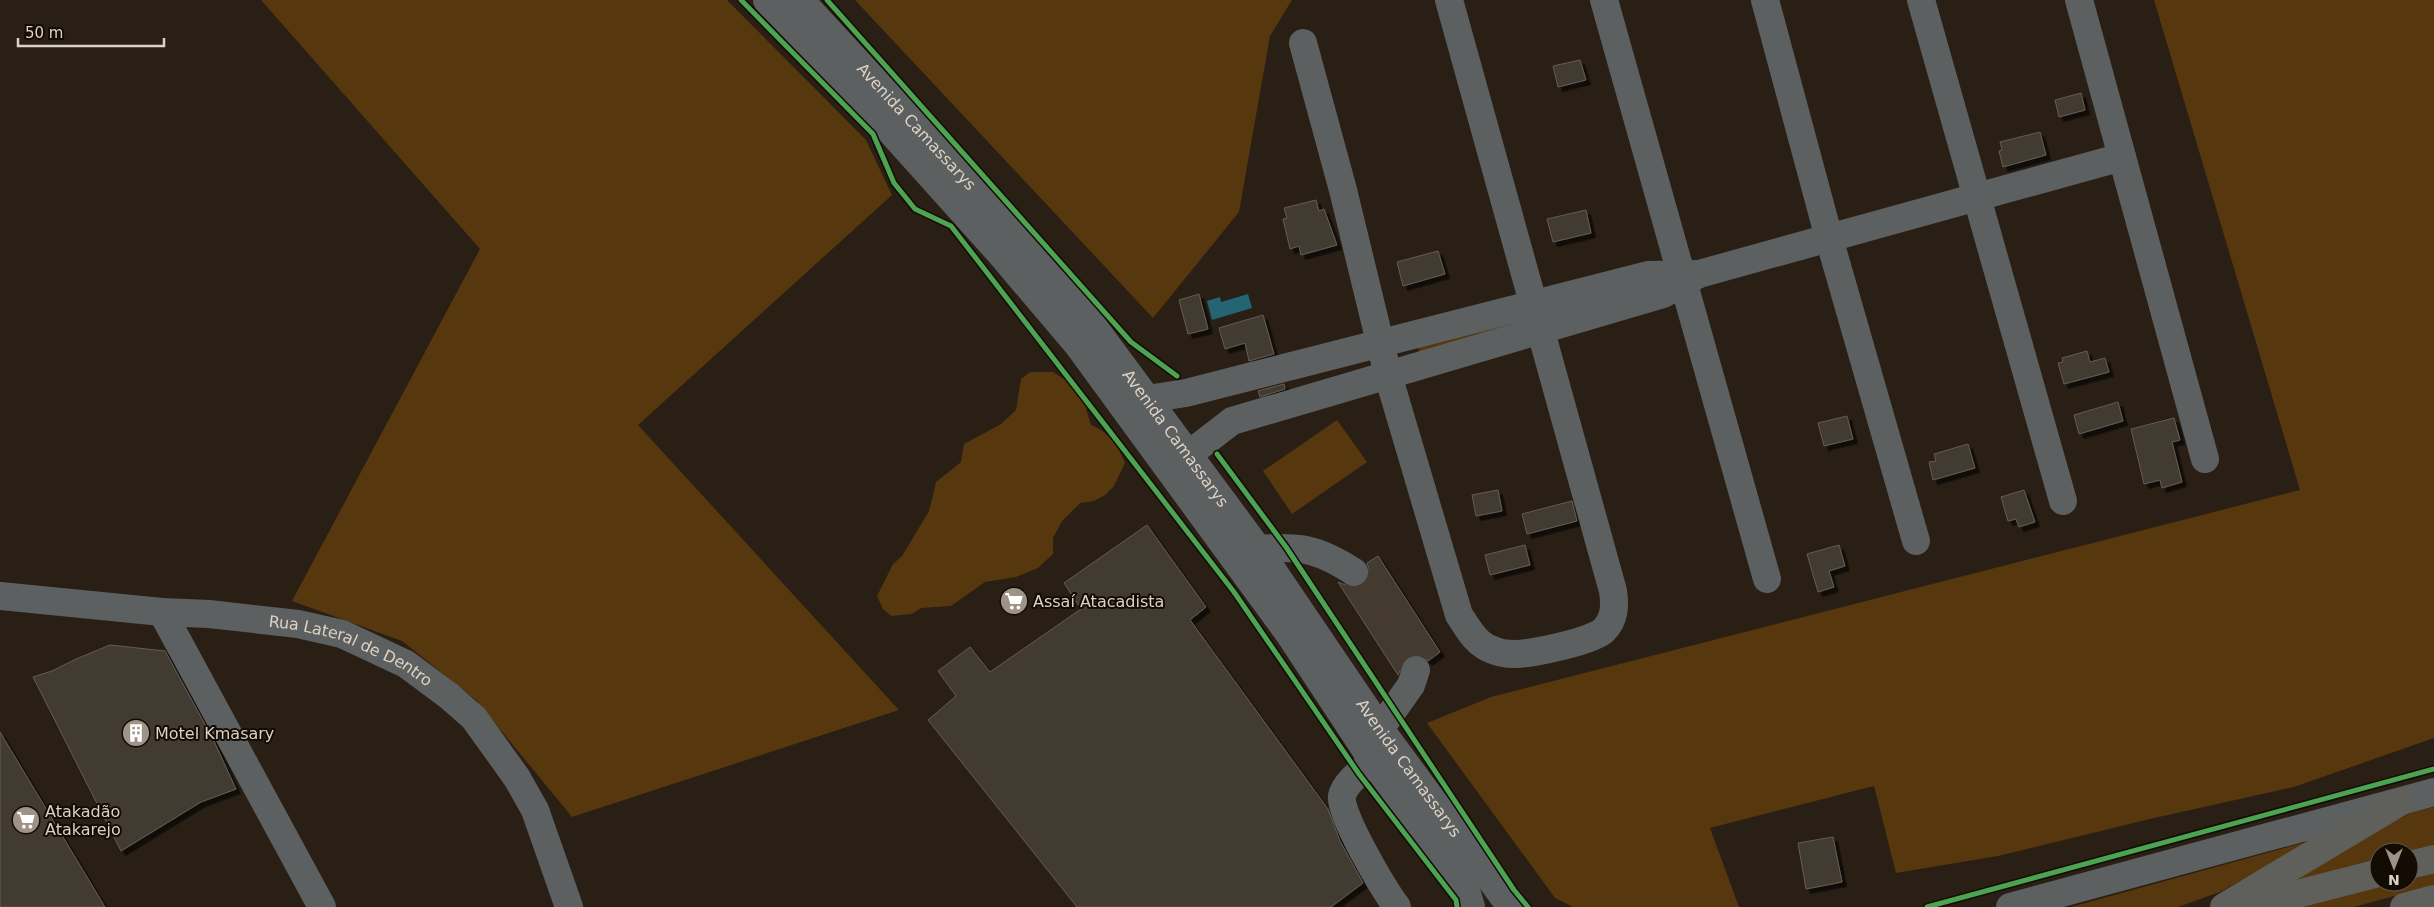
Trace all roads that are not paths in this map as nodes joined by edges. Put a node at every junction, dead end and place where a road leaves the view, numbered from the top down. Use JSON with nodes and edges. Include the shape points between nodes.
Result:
{"nodes":[{"id":1,"x":767,"y":0,"type":"edge"},
{"id":2,"x":800,"y":0,"type":"edge"},
{"id":3,"x":1449,"y":0,"type":"edge"},
{"id":4,"x":1604,"y":0,"type":"edge"},
{"id":5,"x":1765,"y":0,"type":"edge"},
{"id":6,"x":1921,"y":0,"type":"edge"},
{"id":7,"x":2079,"y":0,"type":"edge"},
{"id":8,"x":1302,"y":44,"type":"dead end"},
{"id":9,"x":2122,"y":157,"type":"junction"},
{"id":10,"x":1976,"y":197,"type":"junction"},
{"id":11,"x":1829,"y":238,"type":"junction"},
{"id":12,"x":1688,"y":277,"type":"junction"},
{"id":13,"x":1534,"y":304,"type":"junction"},
{"id":14,"x":1541,"y":330,"type":"junction"},
{"id":15,"x":1380,"y":343,"type":"junction"},
{"id":16,"x":1388,"y":375,"type":"junction"},
{"id":17,"x":1215,"y":385,"type":"junction"},
{"id":18,"x":1147,"y":399,"type":"junction"},
{"id":19,"x":1232,"y":420,"type":"junction"},
{"id":20,"x":1188,"y":455,"type":"junction"},
{"id":21,"x":2205,"y":459,"type":"dead end"},
{"id":22,"x":2063,"y":500,"type":"dead end"},
{"id":23,"x":1916,"y":540,"type":"dead end"},
{"id":24,"x":1258,"y":549,"type":"junction"},
{"id":25,"x":1354,"y":572,"type":"tunnel mouth"},
{"id":26,"x":1767,"y":579,"type":"dead end"},
{"id":27,"x":0,"y":596,"type":"edge"},
{"id":28,"x":162,"y":612,"type":"junction"},
{"id":29,"x":1416,"y":670,"type":"dead end"},
{"id":30,"x":1380,"y":729,"type":"junction"},
{"id":31,"x":1373,"y":761,"type":"junction"},
{"id":32,"x":2434,"y":792,"type":"edge"},
{"id":33,"x":2400,"y":802,"type":"junction"},
{"id":34,"x":2434,"y":859,"type":"edge"},
{"id":35,"x":2419,"y":863,"type":"edge"},
{"id":36,"x":2369,"y":876,"type":"edge"},
{"id":37,"x":2434,"y":899,"type":"edge"},
{"id":38,"x":322,"y":907,"type":"edge"},
{"id":39,"x":569,"y":907,"type":"edge"},
{"id":40,"x":1397,"y":907,"type":"edge"},
{"id":41,"x":1471,"y":907,"type":"edge"},
{"id":42,"x":1511,"y":907,"type":"edge"},
{"id":43,"x":2010,"y":907,"type":"edge"},
{"id":44,"x":2224,"y":907,"type":"edge"},
{"id":45,"x":2247,"y":907,"type":"edge"},
{"id":46,"x":2404,"y":907,"type":"edge"}],
"edges":[{"from":1,"to":31,"type":"street","name":"Avenida Camassarys","via":[[875,114],[1078,345],[1290,635]]},
{"from":2,"to":18,"type":"street","name":"Avenida Camassarys","via":[[1059,280]]},
{"from":3,"to":13,"type":"street"},
{"from":4,"to":12,"type":"street"},
{"from":5,"to":11,"type":"street"},
{"from":6,"to":10,"type":"street"},
{"from":7,"to":9,"type":"street"},
{"from":8,"to":15,"type":"street","via":[[1343,190]]},
{"from":9,"to":10,"type":"street"},
{"from":9,"to":21,"type":"street"},
{"from":10,"to":11,"type":"street"},
{"from":10,"to":22,"type":"street"},
{"from":11,"to":12,"type":"street"},
{"from":11,"to":23,"type":"street"},
{"from":12,"to":13,"type":"street","via":[[1648,275]]},
{"from":12,"to":14,"type":"street","via":[[1663,294]]},
{"from":12,"to":26,"type":"street"},
{"from":13,"to":14,"type":"street"},
{"from":13,"to":15,"type":"street"},
{"from":14,"to":16,"type":"street"},
{"from":14,"to":16,"type":"street","via":[[1613,590],[1615,606],[1611,620],[1596,636],[1539,652],[1515,654],[1491,650],[1474,639],[1459,615]]},
{"from":15,"to":16,"type":"street"},
{"from":15,"to":17,"type":"street"},
{"from":16,"to":19,"type":"street"},
{"from":17,"to":18,"type":"street"},
{"from":17,"to":19,"type":"street","via":[[1230,392],[1235,408]]},
{"from":18,"to":20,"type":"street","name":"Avenida Camassarys"},
{"from":19,"to":20,"type":"street"},
{"from":20,"to":24,"type":"street","name":"Avenida Camassarys"},
{"from":24,"to":25,"type":"street","via":[[1304,548],[1337,561]]},
{"from":24,"to":30,"type":"street","name":"Avenida Camassarys"},
{"from":27,"to":28,"type":"street","name":"Rua Lateral de Dentro"},
{"from":28,"to":38,"type":"street"},
{"from":28,"to":39,"type":"street","name":"Rua Lateral de Dentro","via":[[298,624],[342,634],[406,664],[474,718],[517,778],[536,810]]},
{"from":29,"to":30,"type":"street","via":[[1411,685]]},
{"from":30,"to":42,"type":"street","name":"Avenida Camassarys"},
{"from":31,"to":40,"type":"street","via":[[1342,794],[1342,800],[1348,820]]},
{"from":31,"to":41,"type":"street","name":"Avenida Camassarys","via":[[1467,894]]},
{"from":32,"to":33,"type":"street"},
{"from":33,"to":43,"type":"street"},
{"from":33,"to":44,"type":"main road"},
{"from":34,"to":35,"type":"main road"},
{"from":36,"to":45,"type":"main road"},
{"from":37,"to":46,"type":"main road"}]}
